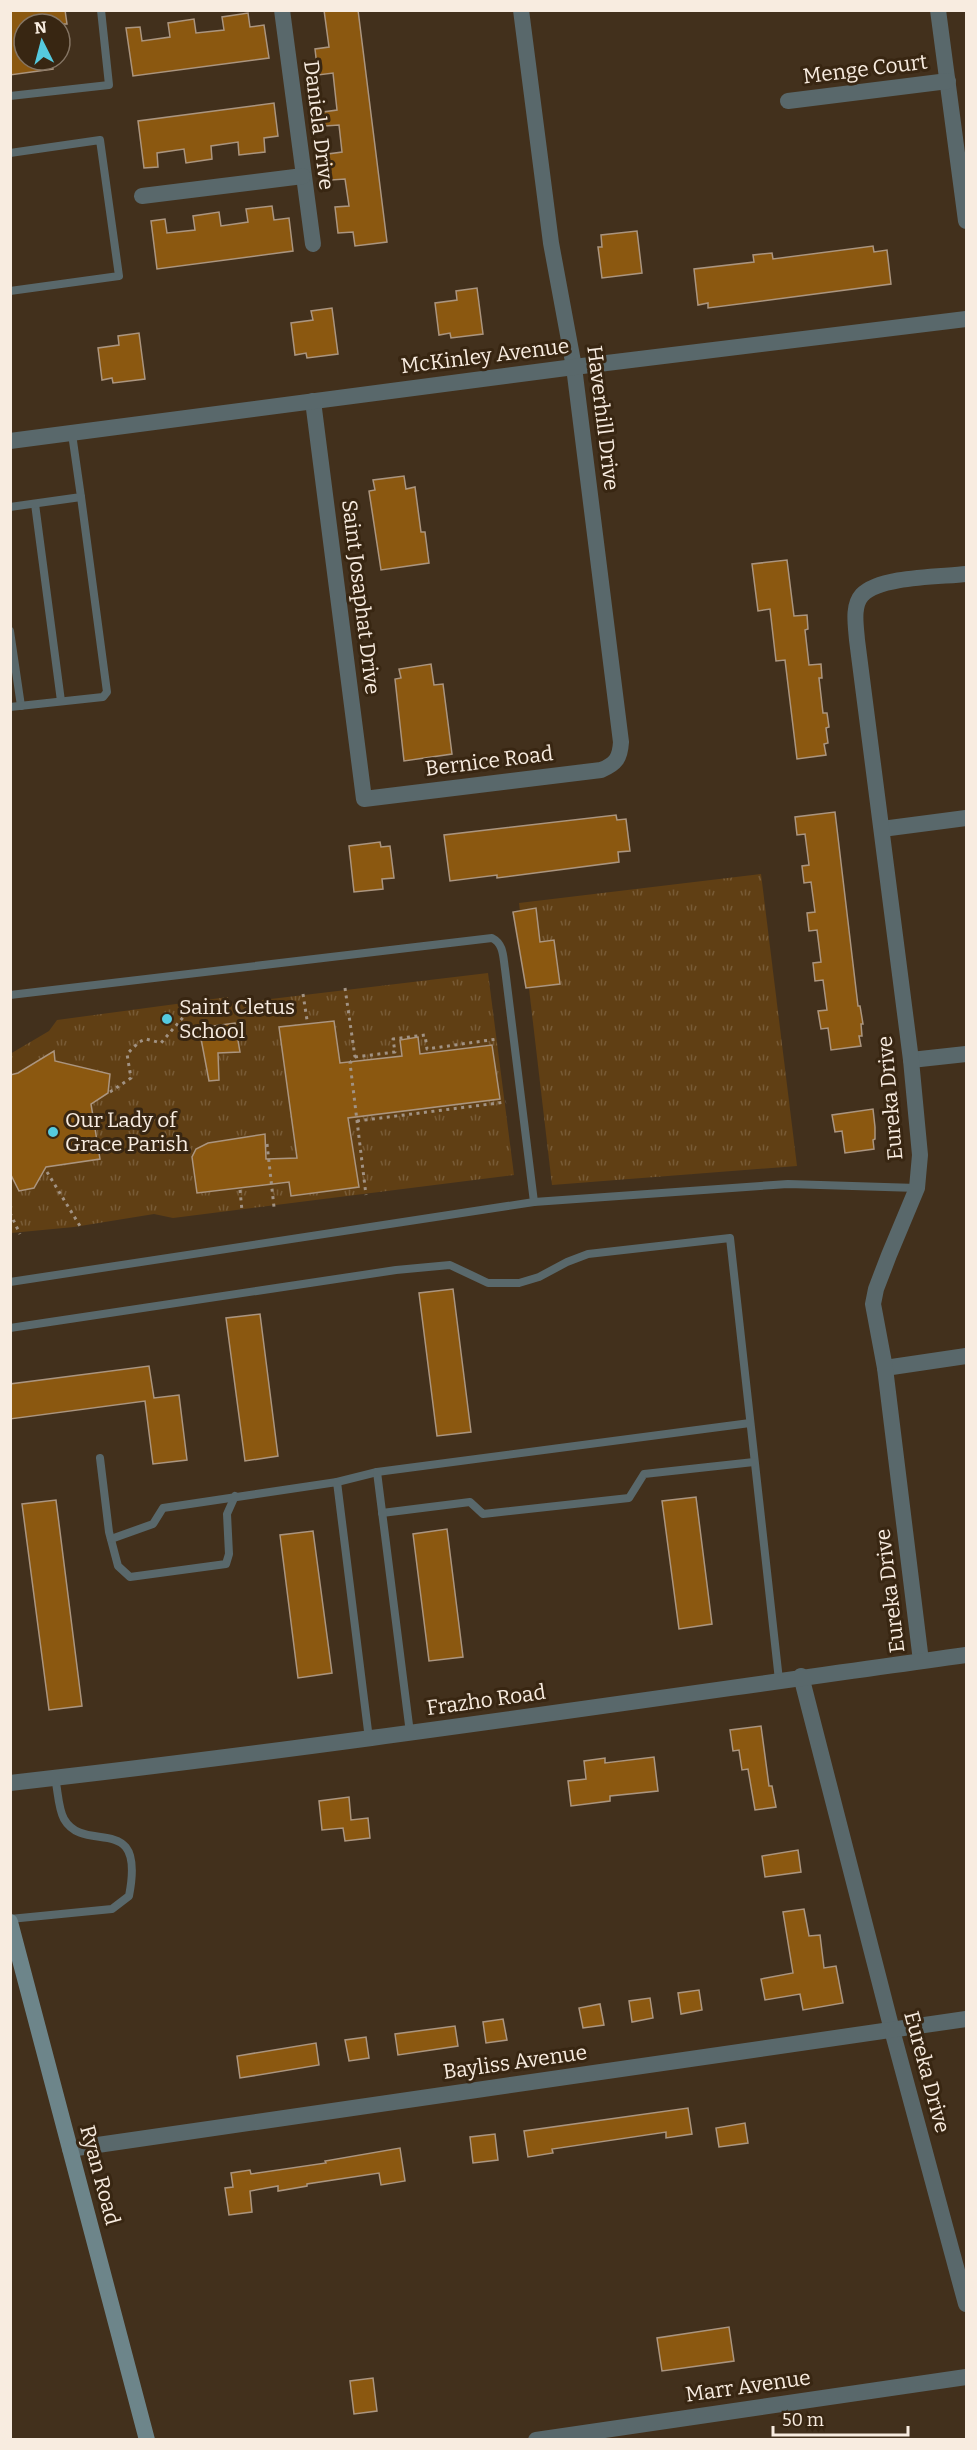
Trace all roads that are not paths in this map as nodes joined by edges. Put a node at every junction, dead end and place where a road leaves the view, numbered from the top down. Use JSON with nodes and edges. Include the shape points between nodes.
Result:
{"nodes":[{"id":1,"x":101,"y":10,"type":"edge"},
{"id":2,"x":282,"y":10,"type":"edge"},
{"id":3,"x":521,"y":10,"type":"edge"},
{"id":4,"x":938,"y":10,"type":"edge"},
{"id":5,"x":948,"y":81,"type":"junction"},
{"id":6,"x":10,"y":96,"type":"edge"},
{"id":7,"x":788,"y":101,"type":"dead end"},
{"id":8,"x":10,"y":153,"type":"edge"},
{"id":9,"x":303,"y":176,"type":"junction"},
{"id":10,"x":142,"y":196,"type":"dead end"},
{"id":11,"x":966,"y":221,"type":"edge"},
{"id":12,"x":313,"y":244,"type":"dead end"},
{"id":13,"x":10,"y":291,"type":"edge"},
{"id":14,"x":966,"y":319,"type":"edge"},
{"id":15,"x":574,"y":367,"type":"junction"},
{"id":16,"x":313,"y":401,"type":"junction"},
{"id":17,"x":72,"y":434,"type":"junction"},
{"id":18,"x":10,"y":441,"type":"edge"},
{"id":19,"x":81,"y":497,"type":"junction"},
{"id":20,"x":35,"y":504,"type":"junction"},
{"id":21,"x":10,"y":507,"type":"edge"},
{"id":22,"x":966,"y":574,"type":"edge"},
{"id":23,"x":10,"y":631,"type":"edge"},
{"id":24,"x":61,"y":701,"type":"junction"},
{"id":25,"x":21,"y":706,"type":"junction"},
{"id":26,"x":10,"y":707,"type":"edge"},
{"id":27,"x":617,"y":761,"type":"joint"},
{"id":28,"x":364,"y":799,"type":"joint"},
{"id":29,"x":966,"y":818,"type":"edge"},
{"id":30,"x":882,"y":829,"type":"junction"},
{"id":31,"x":10,"y":995,"type":"edge"},
{"id":32,"x":966,"y":1054,"type":"edge"},
{"id":33,"x":911,"y":1060,"type":"junction"},
{"id":34,"x":917,"y":1188,"type":"junction"},
{"id":35,"x":534,"y":1203,"type":"junction"},
{"id":36,"x":10,"y":1282,"type":"edge"},
{"id":37,"x":10,"y":1328,"type":"edge"},
{"id":38,"x":966,"y":1356,"type":"edge"},
{"id":39,"x":885,"y":1368,"type":"junction"},
{"id":40,"x":750,"y":1423,"type":"junction"},
{"id":41,"x":100,"y":1458,"type":"dead end"},
{"id":42,"x":754,"y":1462,"type":"junction"},
{"id":43,"x":376,"y":1472,"type":"junction"},
{"id":44,"x":337,"y":1482,"type":"junction"},
{"id":45,"x":235,"y":1496,"type":"junction"},
{"id":46,"x":382,"y":1513,"type":"junction"},
{"id":47,"x":111,"y":1539,"type":"junction"},
{"id":48,"x":966,"y":1655,"type":"edge"},
{"id":49,"x":921,"y":1661,"type":"junction"},
{"id":50,"x":801,"y":1677,"type":"junction"},
{"id":51,"x":779,"y":1680,"type":"junction"},
{"id":52,"x":410,"y":1734,"type":"junction"},
{"id":53,"x":369,"y":1739,"type":"junction"},
{"id":54,"x":55,"y":1778,"type":"junction"},
{"id":55,"x":10,"y":1783,"type":"edge"},
{"id":56,"x":10,"y":1920,"type":"edge"},
{"id":57,"x":966,"y":2019,"type":"edge"},
{"id":58,"x":892,"y":2030,"type":"junction"},
{"id":59,"x":70,"y":2149,"type":"junction"},
{"id":60,"x":966,"y":2304,"type":"edge"},
{"id":61,"x":966,"y":2377,"type":"edge"},
{"id":62,"x":147,"y":2439,"type":"edge"},
{"id":63,"x":536,"y":2439,"type":"edge"}],
"edges":[{"from":1,"to":6,"type":"lane","via":[[109,85]]},
{"from":2,"to":9,"type":"street","name":"Daniela Drive"},
{"from":3,"to":15,"type":"street","name":"Haverhill Drive","via":[[551,243]]},
{"from":4,"to":5,"type":"street"},
{"from":5,"to":7,"type":"street","name":"Menge Court"},
{"from":5,"to":11,"type":"street"},
{"from":8,"to":13,"type":"lane","via":[[100,140],[119,276]]},
{"from":9,"to":10,"type":"street"},
{"from":9,"to":12,"type":"street","name":"Daniela Drive"},
{"from":14,"to":15,"type":"street","name":"McKinley Avenue"},
{"from":15,"to":16,"type":"street","name":"McKinley Avenue"},
{"from":15,"to":27,"type":"street","name":"Haverhill Drive","via":[[621,742]]},
{"from":16,"to":17,"type":"street","name":"McKinley Avenue"},
{"from":16,"to":28,"type":"street","name":"Saint Josaphat Drive"},
{"from":17,"to":18,"type":"street","name":"McKinley Avenue"},
{"from":17,"to":19,"type":"lane"},
{"from":19,"to":20,"type":"lane"},
{"from":19,"to":24,"type":"lane","via":[[107,692],[103,697]]},
{"from":20,"to":21,"type":"lane"},
{"from":20,"to":24,"type":"lane"},
{"from":22,"to":30,"type":"street","name":"Eureka Drive","via":[[875,585],[861,595],[855,609]]},
{"from":23,"to":25,"type":"lane"},
{"from":24,"to":25,"type":"lane"},
{"from":25,"to":26,"type":"lane"},
{"from":27,"to":28,"type":"street","name":"Bernice Road","via":[[601,770]]},
{"from":29,"to":30,"type":"street"},
{"from":30,"to":33,"type":"street","name":"Eureka Drive"},
{"from":31,"to":35,"type":"lane","via":[[492,938],[502,947]]},
{"from":32,"to":33,"type":"street"},
{"from":33,"to":34,"type":"street","name":"Eureka Drive","via":[[920,1155]]},
{"from":34,"to":35,"type":"lane","via":[[788,1184]]},
{"from":34,"to":39,"type":"street","name":"Eureka Drive","via":[[888,1255],[873,1304]]},
{"from":35,"to":36,"type":"lane"},
{"from":37,"to":40,"type":"lane","via":[[450,1264],[488,1283],[519,1283],[588,1254],[730,1238]]},
{"from":38,"to":39,"type":"street"},
{"from":39,"to":49,"type":"street","name":"Eureka Drive"},
{"from":40,"to":42,"type":"lane"},
{"from":40,"to":43,"type":"lane"},
{"from":41,"to":47,"type":"lane"},
{"from":42,"to":46,"type":"lane","via":[[644,1474],[629,1498],[483,1514],[470,1502]]},
{"from":42,"to":51,"type":"lane"},
{"from":43,"to":44,"type":"lane"},
{"from":43,"to":46,"type":"lane"},
{"from":44,"to":45,"type":"lane"},
{"from":44,"to":53,"type":"lane"},
{"from":45,"to":47,"type":"lane","via":[[163,1508],[153,1524]]},
{"from":45,"to":47,"type":"lane","via":[[227,1514],[226,1564],[130,1577],[118,1566]]},
{"from":46,"to":52,"type":"lane"},
{"from":48,"to":49,"type":"street","name":"Frazho Road"},
{"from":49,"to":50,"type":"street","name":"Frazho Road"},
{"from":50,"to":51,"type":"street","name":"Frazho Road"},
{"from":50,"to":58,"type":"street","name":"Eureka Drive"},
{"from":51,"to":52,"type":"street","name":"Frazho Road"},
{"from":52,"to":53,"type":"street","name":"Frazho Road"},
{"from":53,"to":54,"type":"street","name":"Frazho Road"},
{"from":54,"to":55,"type":"street","name":"Frazho Road"},
{"from":54,"to":56,"type":"lane","via":[[64,1819],[75,1830],[113,1838],[126,1848],[134,1870],[129,1896],[112,1910]]},
{"from":56,"to":59,"type":"main road","name":"Ryan Road"},
{"from":57,"to":58,"type":"street","name":"Bayliss Avenue"},
{"from":58,"to":59,"type":"street","name":"Bayliss Avenue"},
{"from":58,"to":60,"type":"street","name":"Eureka Drive"},
{"from":59,"to":62,"type":"main road","name":"Ryan Road"},
{"from":61,"to":63,"type":"street","name":"Marr Avenue"}]}
